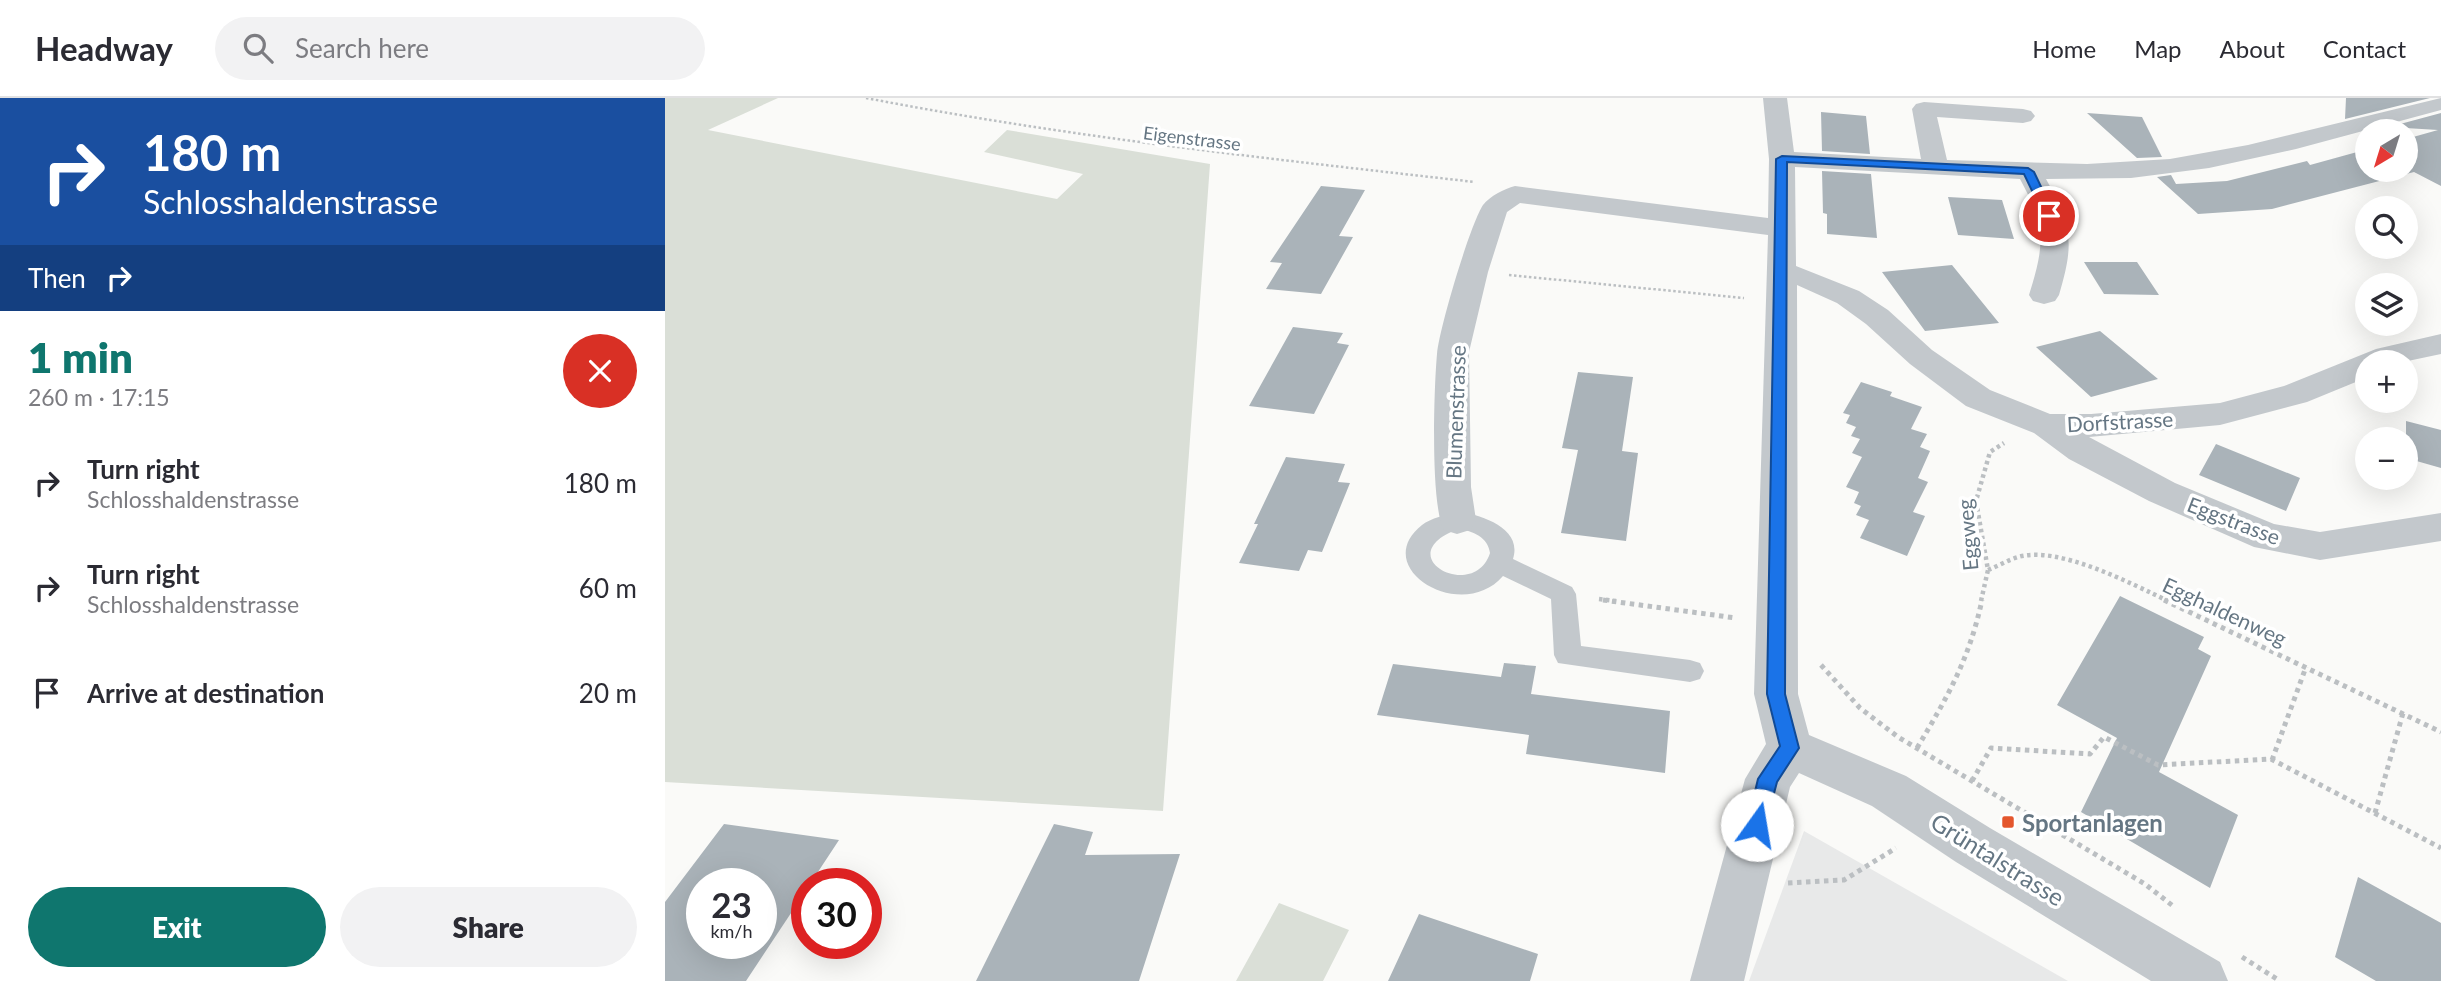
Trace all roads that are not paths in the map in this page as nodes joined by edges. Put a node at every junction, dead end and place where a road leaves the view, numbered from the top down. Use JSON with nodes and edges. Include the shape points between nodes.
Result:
{"nodes":[{"id":1,"x":1775,"y":98,"type":"edge"},
{"id":2,"x":2441,"y":103,"type":"edge"},
{"id":3,"x":2023,"y":116,"type":"dead end"},
{"id":4,"x":1782,"y":159,"type":"junction"},
{"id":5,"x":1936,"y":168,"type":"junction"},
{"id":6,"x":2028,"y":172,"type":"junction"},
{"id":7,"x":1780,"y":229,"type":"junction"},
{"id":8,"x":1782,"y":273,"type":"junction"},
{"id":9,"x":2044,"y":295,"type":"dead end"},
{"id":10,"x":2441,"y":344,"type":"edge"},
{"id":11,"x":2414,"y":350,"type":"edge"},
{"id":12,"x":2355,"y":370,"type":"edge"},
{"id":13,"x":2046,"y":425,"type":"junction"},
{"id":14,"x":1457,"y":520,"type":"junction"},
{"id":15,"x":2441,"y":527,"type":"edge"},
{"id":16,"x":1499,"y":563,"type":"junction"},
{"id":17,"x":1690,"y":671,"type":"dead end"},
{"id":18,"x":1790,"y":748,"type":"junction"},
{"id":19,"x":2216,"y":966,"type":"edge"},
{"id":20,"x":1724,"y":976,"type":"edge"}],
"edges":[{"from":1,"to":4,"type":"street"},
{"from":2,"to":6,"type":"street","via":[[2221,158],[2134,170]]},
{"from":3,"to":5,"type":"street","via":[[1924,109]]},
{"from":4,"to":5,"type":"street"},
{"from":4,"to":7,"type":"street"},
{"from":5,"to":6,"type":"street"},
{"from":6,"to":9,"type":"street","via":[[2056,234],[2057,252]]},
{"from":7,"to":8,"type":"street"},
{"from":7,"to":14,"type":"street","name":"Blumenstrasse","via":[[1515,194],[1495,208],[1453,352]]},
{"from":8,"to":13,"type":"street","name":"Dorfstrasse","via":[[1799,275],[1848,297],[1978,398]]},
{"from":8,"to":18,"type":"street","via":[[1776,694]]},
{"from":10,"to":11,"type":"street"},
{"from":12,"to":13,"type":"street","name":"Dorfstrasse","via":[[2295,394],[2220,414],[2102,425]]},
{"from":13,"to":15,"type":"street","name":"Eggstrasse","via":[[2082,450],[2162,492],[2268,537],[2320,546]]},
{"from":14,"to":16,"type":"lane","via":[[1494,532],[1502,552]]},
{"from":14,"to":16,"type":"lane","via":[[1432,529],[1417,547],[1419,567],[1427,576],[1438,582],[1466,584],[1479,580]]},
{"from":16,"to":17,"type":"lane","via":[[1563,594],[1568,655]]},
{"from":18,"to":19,"type":"street","name":"Grüntalstrasse","via":[[1889,790],[1973,845]]},
{"from":18,"to":20,"type":"street","via":[[1768,779]]}]}
